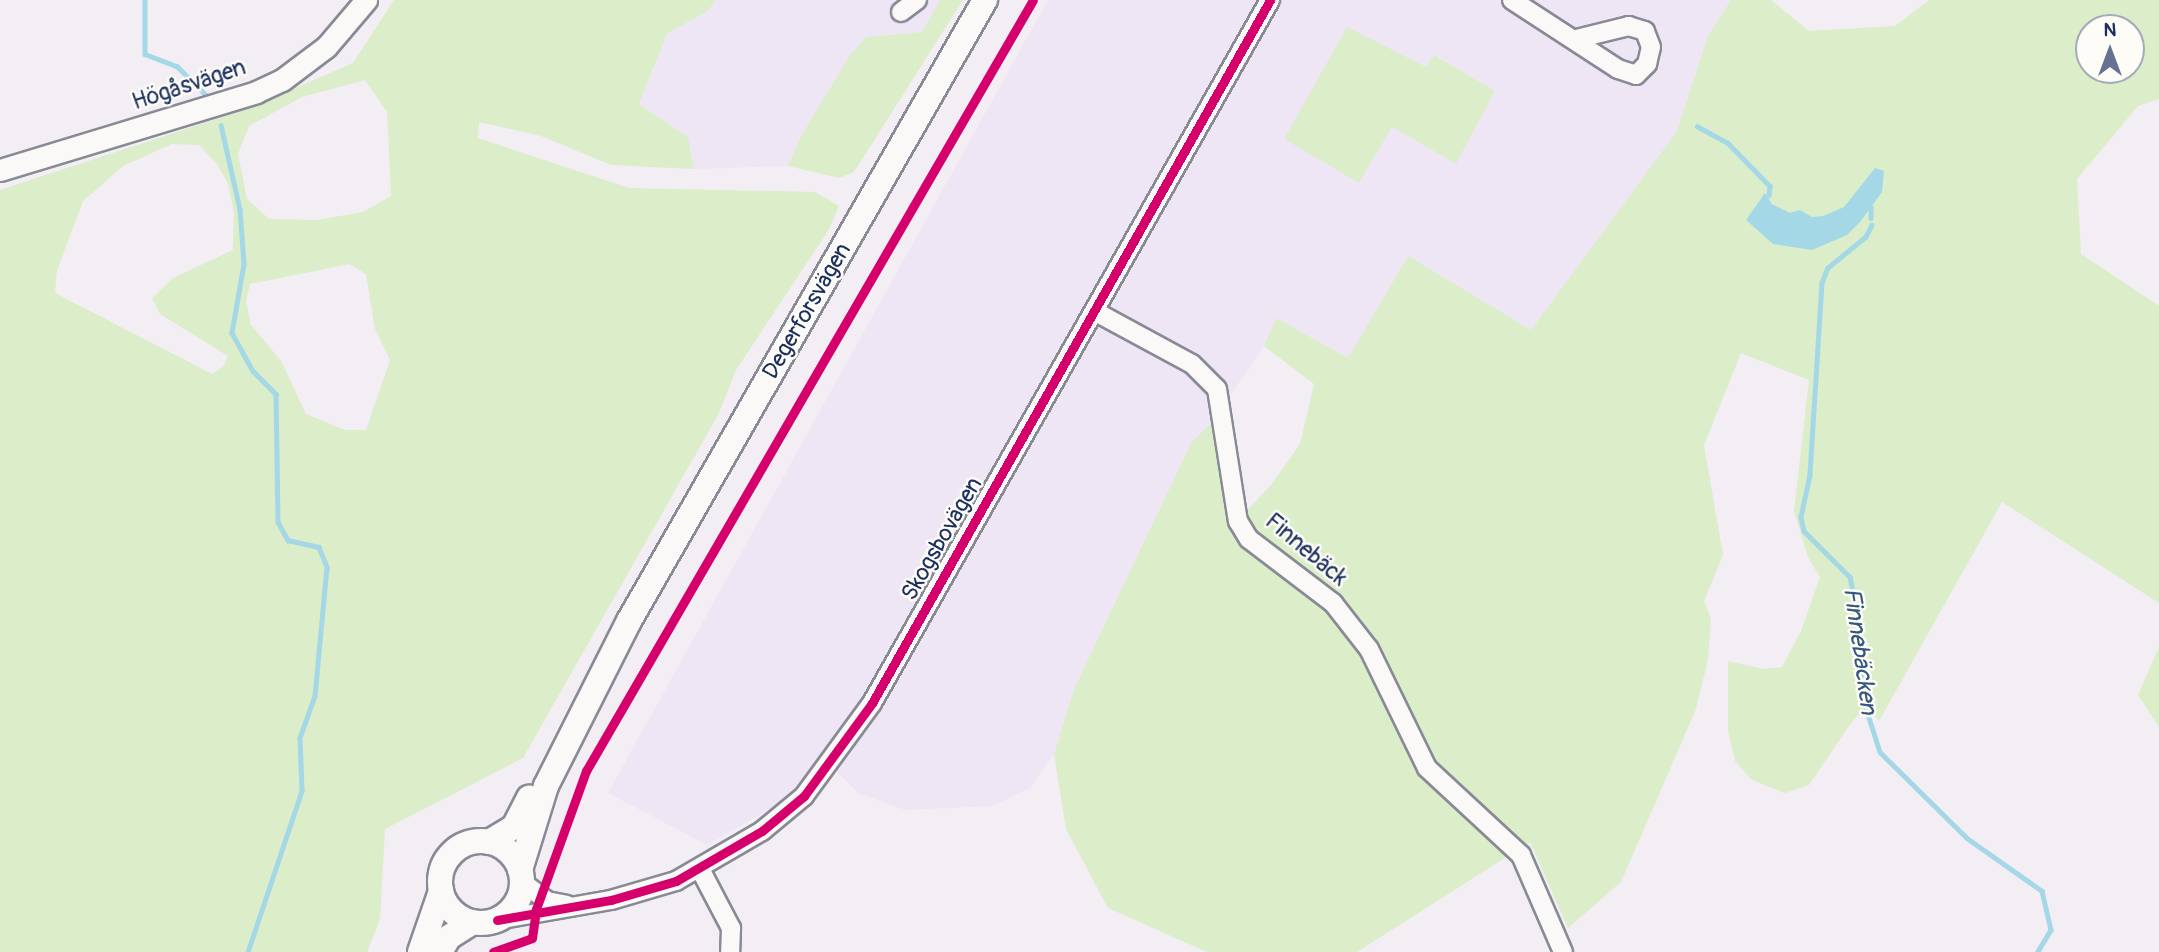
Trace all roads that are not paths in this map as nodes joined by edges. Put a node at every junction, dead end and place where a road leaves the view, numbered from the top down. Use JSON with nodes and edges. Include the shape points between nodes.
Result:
{"nodes":[{"id":1,"x":366,"y":0,"type":"edge"},
{"id":2,"x":917,"y":0,"type":"edge"},
{"id":3,"x":985,"y":0,"type":"edge"},
{"id":4,"x":1270,"y":0,"type":"edge"},
{"id":5,"x":1512,"y":0,"type":"edge"},
{"id":6,"x":901,"y":12,"type":"dead end"},
{"id":7,"x":1576,"y":39,"type":"dead end"},
{"id":8,"x":0,"y":170,"type":"edge"},
{"id":9,"x":1094,"y":310,"type":"junction"},
{"id":10,"x":629,"y":621,"type":"junction"},
{"id":11,"x":489,"y":842,"type":"junction"},
{"id":12,"x":700,"y":869,"type":"junction"},
{"id":13,"x":521,"y":876,"type":"junction"},
{"id":14,"x":441,"y":891,"type":"junction"},
{"id":15,"x":585,"y":905,"type":"junction"},
{"id":16,"x":485,"y":921,"type":"junction"},
{"id":17,"x":420,"y":952,"type":"edge"},
{"id":18,"x":440,"y":952,"type":"edge"},
{"id":19,"x":730,"y":952,"type":"edge"},
{"id":20,"x":1563,"y":952,"type":"edge"}],
"edges":[{"from":1,"to":8,"type":"street","name":"Högåsvägen","via":[[326,47],[282,80],[256,92]]},
{"from":2,"to":6,"type":"street"},
{"from":3,"to":10,"type":"main road","name":"Degerforsvägen"},
{"from":4,"to":9,"type":"street","name":"Skogsbovägen"},
{"from":5,"to":7,"type":"street"},
{"from":9,"to":12,"type":"street","name":"Skogsbovägen","via":[[847,742],[804,796],[762,831]]},
{"from":9,"to":20,"type":"street","name":"Finnebäck","via":[[1192,364],[1217,389],[1238,521],[1249,538],[1333,603],[1369,649],[1427,768],[1521,855]]},
{"from":10,"to":11,"type":"main road","name":"Degerforsvägen","via":[[569,715],[521,816],[514,827]]},
{"from":10,"to":13,"type":"main road","name":"Degerforsvägen","via":[[546,786]]},
{"from":11,"to":13,"type":"main road","via":[[510,853]]},
{"from":11,"to":14,"type":"main road","via":[[473,842],[452,853],[443,867]]},
{"from":12,"to":15,"type":"street","name":"Skogsbovägen","via":[[676,881]]},
{"from":12,"to":19,"type":"street","via":[[730,928]]},
{"from":13,"to":15,"type":"street","name":"Skogsbovägen","via":[[547,901]]},
{"from":13,"to":16,"type":"main road","via":[[515,905]]},
{"from":14,"to":16,"type":"main road","via":[[452,911]]},
{"from":14,"to":17,"type":"main road"},
{"from":15,"to":16,"type":"street","name":"Skogsbovägen"},
{"from":16,"to":18,"type":"main road","via":[[449,937]]}]}
